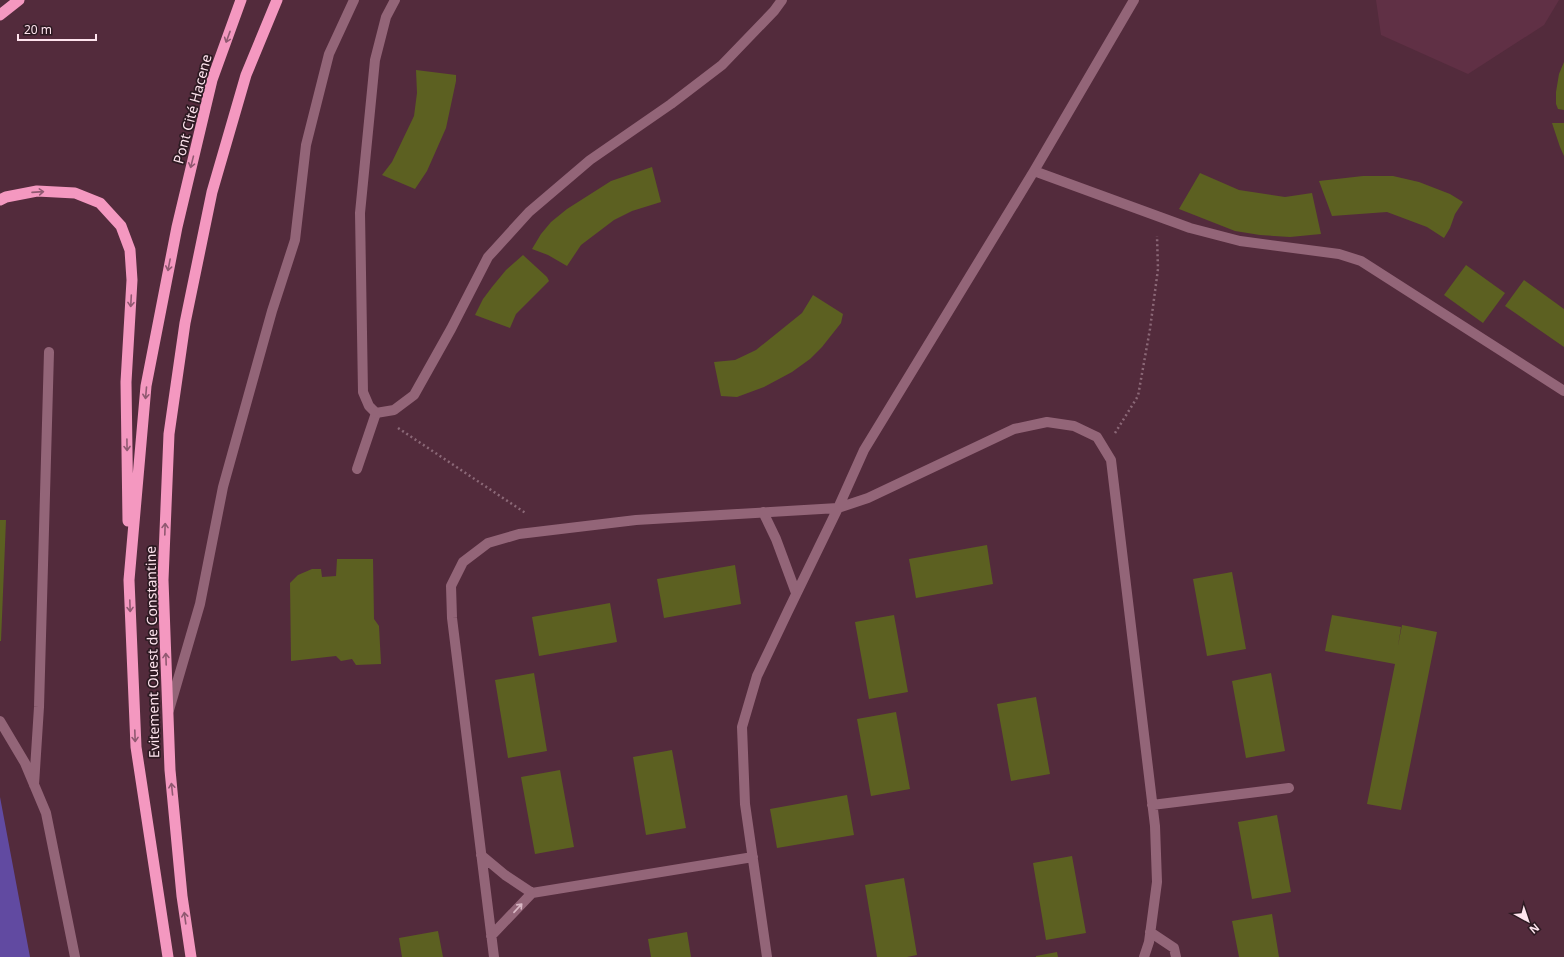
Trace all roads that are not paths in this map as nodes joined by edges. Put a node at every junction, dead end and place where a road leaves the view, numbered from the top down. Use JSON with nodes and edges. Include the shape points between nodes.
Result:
{"nodes":[{"id":1,"x":19,"y":0,"type":"edge"},
{"id":2,"x":241,"y":0,"type":"edge"},
{"id":3,"x":277,"y":0,"type":"edge"},
{"id":4,"x":354,"y":0,"type":"edge"},
{"id":5,"x":395,"y":0,"type":"edge"},
{"id":6,"x":782,"y":0,"type":"edge"},
{"id":7,"x":1134,"y":0,"type":"edge"},
{"id":8,"x":0,"y":15,"type":"edge"},
{"id":9,"x":1034,"y":171,"type":"junction"},
{"id":10,"x":0,"y":200,"type":"edge"},
{"id":11,"x":177,"y":227,"type":"joint"},
{"id":12,"x":49,"y":352,"type":"dead end"},
{"id":13,"x":1564,"y":391,"type":"edge"},
{"id":14,"x":376,"y":413,"type":"junction"},
{"id":15,"x":357,"y":470,"type":"dead end"},
{"id":16,"x":838,"y":508,"type":"junction"},
{"id":17,"x":763,"y":512,"type":"junction"},
{"id":18,"x":129,"y":580,"type":"junction"},
{"id":19,"x":796,"y":593,"type":"junction"},
{"id":20,"x":168,"y":714,"type":"junction"},
{"id":21,"x":0,"y":721,"type":"edge"},
{"id":22,"x":34,"y":785,"type":"junction"},
{"id":23,"x":1289,"y":788,"type":"dead end"},
{"id":24,"x":1152,"y":805,"type":"junction"},
{"id":25,"x":481,"y":855,"type":"junction"},
{"id":26,"x":753,"y":857,"type":"junction"},
{"id":27,"x":532,"y":893,"type":"junction"},
{"id":28,"x":1150,"y":932,"type":"junction"},
{"id":29,"x":491,"y":936,"type":"junction"},
{"id":30,"x":75,"y":957,"type":"edge"},
{"id":31,"x":168,"y":957,"type":"edge"},
{"id":32,"x":191,"y":957,"type":"edge"},
{"id":33,"x":494,"y":957,"type":"edge"},
{"id":34,"x":767,"y":957,"type":"edge"},
{"id":35,"x":1144,"y":957,"type":"edge"},
{"id":36,"x":1176,"y":957,"type":"edge"}],
"edges":[{"from":1,"to":8,"type":"highway"},
{"from":2,"to":11,"type":"highway","name":"Pont Cité Hacene","one_way":true,"via":[[212,80]]},
{"from":20,"to":3,"type":"highway","name":"Evitement Ouest de Constantine","one_way":true,"via":[[164,565],[169,434],[184,323],[212,192],[233,119],[246,75]]},
{"from":4,"to":20,"type":"street","via":[[329,54],[306,145],[295,240],[272,311],[223,487],[200,604]]},
{"from":5,"to":14,"type":"street","via":[[386,17],[375,60],[360,213],[364,392],[369,406]]},
{"from":6,"to":14,"type":"street","via":[[722,65],[590,160],[529,212],[488,257],[414,395],[394,410]]},
{"from":7,"to":9,"type":"street"},
{"from":9,"to":13,"type":"street","via":[[1190,228],[1240,242],[1339,254],[1361,261]]},
{"from":9,"to":16,"type":"street","via":[[864,450]]},
{"from":10,"to":18,"type":"highway","one_way":true,"via":[[37,191],[75,193],[100,204],[121,226],[130,250],[132,280],[126,382]]},
{"from":11,"to":18,"type":"highway","name":"Evitement Ouest de Constantine","one_way":true,"via":[[146,386]]},
{"from":12,"to":22,"type":"street","via":[[39,707]]},
{"from":14,"to":15,"type":"street"},
{"from":16,"to":17,"type":"street"},
{"from":16,"to":19,"type":"street"},
{"from":16,"to":24,"type":"street","via":[[868,498],[1014,429],[1047,422],[1074,426],[1097,437],[1111,460]]},
{"from":17,"to":19,"type":"street"},
{"from":17,"to":25,"type":"street","via":[[636,520],[518,534],[488,543],[463,562],[451,586],[452,618]]},
{"from":18,"to":31,"type":"highway","name":"Evitement Ouest de Constantine","one_way":true,"via":[[136,747]]},
{"from":19,"to":26,"type":"street","via":[[757,676],[742,727],[745,804]]},
{"from":32,"to":20,"type":"highway","name":"Evitement Ouest de Constantine","one_way":true,"via":[[182,896],[170,770]]},
{"from":21,"to":22,"type":"street","via":[[25,763]]},
{"from":22,"to":30,"type":"street","via":[[46,813]]},
{"from":23,"to":24,"type":"street"},
{"from":24,"to":28,"type":"street","via":[[1157,882]]},
{"from":25,"to":27,"type":"street"},
{"from":25,"to":29,"type":"street"},
{"from":26,"to":27,"type":"street"},
{"from":26,"to":34,"type":"street"},
{"from":29,"to":27,"type":"street","one_way":true},
{"from":28,"to":35,"type":"street"},
{"from":28,"to":36,"type":"street","via":[[1174,948]]},
{"from":29,"to":33,"type":"street"}]}
